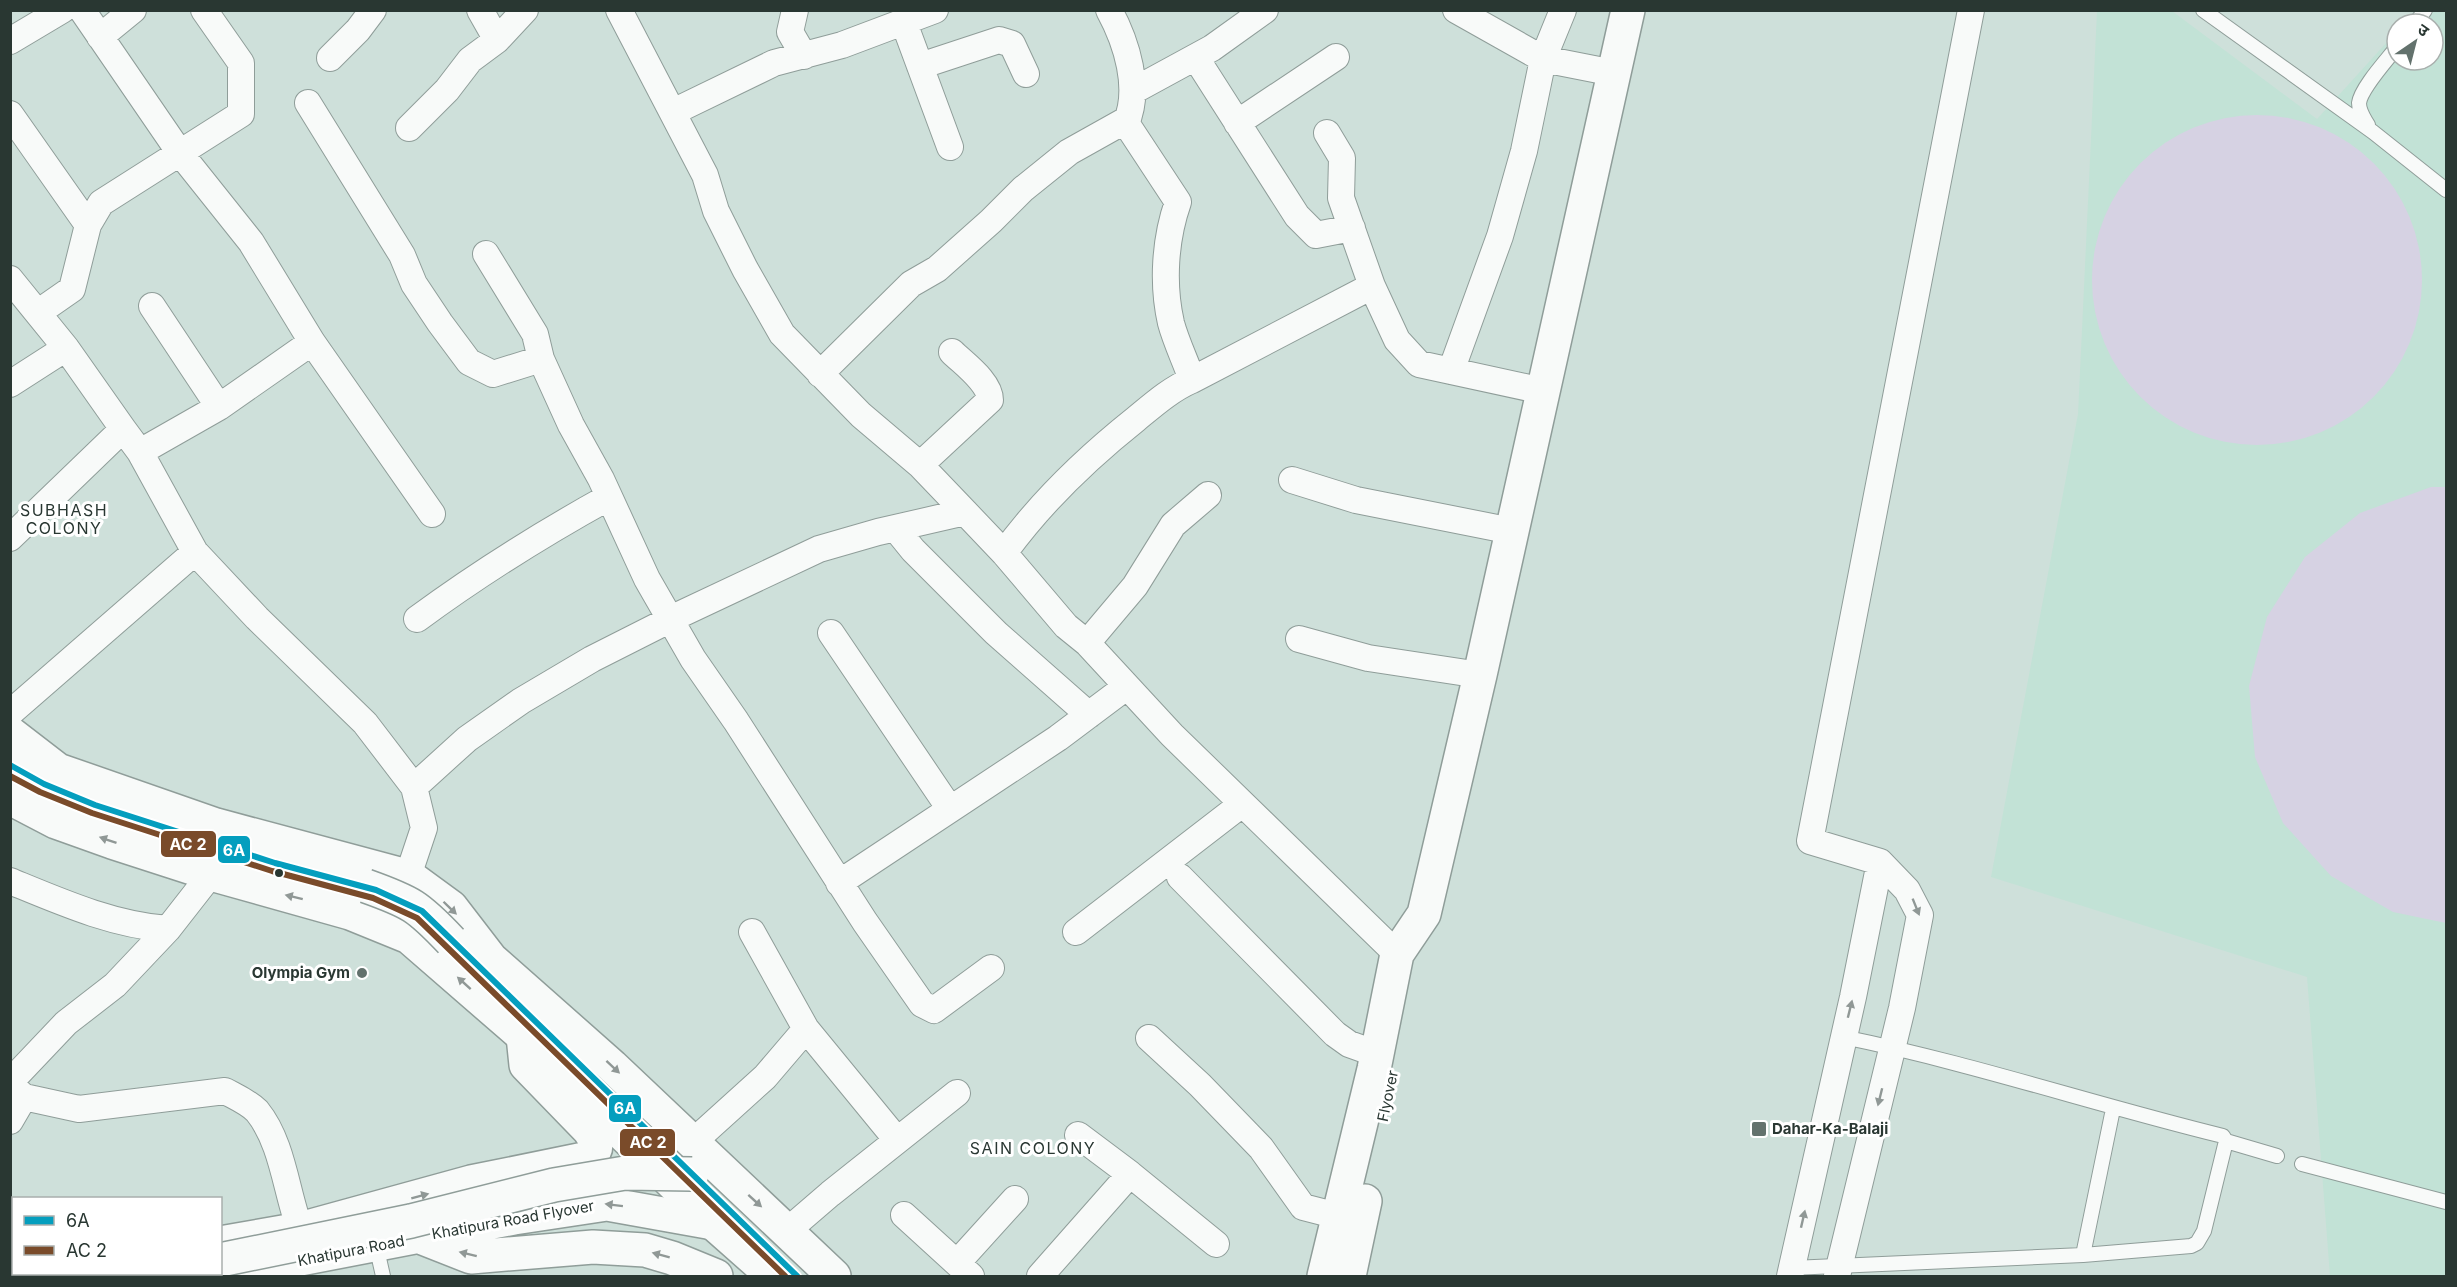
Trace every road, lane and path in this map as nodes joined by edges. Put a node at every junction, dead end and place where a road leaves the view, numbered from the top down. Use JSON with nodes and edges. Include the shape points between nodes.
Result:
{"nodes":[{"id":1,"x":62,"y":10,"type":"edge"},
{"id":2,"x":82,"y":10,"type":"edge"},
{"id":3,"x":133,"y":10,"type":"edge"},
{"id":4,"x":204,"y":10,"type":"edge"},
{"id":5,"x":373,"y":10,"type":"edge"},
{"id":6,"x":480,"y":10,"type":"edge"},
{"id":7,"x":525,"y":10,"type":"edge"},
{"id":8,"x":619,"y":10,"type":"edge"},
{"id":9,"x":795,"y":10,"type":"edge"},
{"id":10,"x":934,"y":10,"type":"edge"},
{"id":11,"x":1265,"y":10,"type":"edge"},
{"id":12,"x":1456,"y":10,"type":"edge"},
{"id":13,"x":1563,"y":10,"type":"edge"},
{"id":14,"x":1628,"y":10,"type":"edge"},
{"id":15,"x":1971,"y":10,"type":"edge"},
{"id":16,"x":2203,"y":10,"type":"edge"},
{"id":17,"x":1116,"y":13,"type":"edge"},
{"id":18,"x":903,"y":20,"type":"junction"},
{"id":19,"x":100,"y":37,"type":"junction"},
{"id":20,"x":497,"y":39,"type":"junction"},
{"id":21,"x":10,"y":40,"type":"edge"},
{"id":22,"x":804,"y":56,"type":"junction"},
{"id":23,"x":1336,"y":57,"type":"dead end"},
{"id":24,"x":330,"y":58,"type":"dead end"},
{"id":25,"x":1196,"y":58,"type":"junction"},
{"id":26,"x":1543,"y":59,"type":"junction"},
{"id":27,"x":2385,"y":63,"type":"edge"},
{"id":28,"x":920,"y":66,"type":"junction"},
{"id":29,"x":1614,"y":73,"type":"junction"},
{"id":30,"x":1026,"y":74,"type":"dead end"},
{"id":31,"x":1133,"y":91,"type":"junction"},
{"id":32,"x":308,"y":103,"type":"dead end"},
{"id":33,"x":673,"y":112,"type":"junction"},
{"id":34,"x":10,"y":114,"type":"edge"},
{"id":35,"x":1128,"y":119,"type":"junction"},
{"id":36,"x":1237,"y":123,"type":"junction"},
{"id":37,"x":409,"y":128,"type":"dead end"},
{"id":38,"x":2373,"y":132,"type":"junction"},
{"id":39,"x":1327,"y":133,"type":"dead end"},
{"id":40,"x":950,"y":147,"type":"dead end"},
{"id":41,"x":180,"y":153,"type":"junction"},
{"id":42,"x":2446,"y":190,"type":"edge"},
{"id":43,"x":88,"y":225,"type":"junction"},
{"id":44,"x":1352,"y":228,"type":"junction"},
{"id":45,"x":486,"y":254,"type":"dead end"},
{"id":46,"x":10,"y":279,"type":"edge"},
{"id":47,"x":1372,"y":286,"type":"junction"},
{"id":48,"x":152,"y":306,"type":"dead end"},
{"id":49,"x":39,"y":312,"type":"junction"},
{"id":50,"x":312,"y":342,"type":"junction"},
{"id":51,"x":66,"y":348,"type":"junction"},
{"id":52,"x":952,"y":352,"type":"dead end"},
{"id":53,"x":541,"y":359,"type":"junction"},
{"id":54,"x":1451,"y":371,"type":"junction"},
{"id":55,"x":820,"y":374,"type":"junction"},
{"id":56,"x":1192,"y":380,"type":"junction"},
{"id":57,"x":10,"y":384,"type":"edge"},
{"id":58,"x":1544,"y":391,"type":"junction"},
{"id":59,"x":219,"y":407,"type":"junction"},
{"id":60,"x":123,"y":429,"type":"junction"},
{"id":61,"x":140,"y":453,"type":"junction"},
{"id":62,"x":920,"y":465,"type":"junction"},
{"id":63,"x":1292,"y":480,"type":"dead end"},
{"id":64,"x":1208,"y":495,"type":"dead end"},
{"id":65,"x":609,"y":497,"type":"junction"},
{"id":66,"x":965,"y":512,"type":"junction"},
{"id":67,"x":432,"y":514,"type":"dead end"},
{"id":68,"x":896,"y":529,"type":"junction"},
{"id":69,"x":1512,"y":531,"type":"junction"},
{"id":70,"x":10,"y":538,"type":"edge"},
{"id":71,"x":195,"y":552,"type":"junction"},
{"id":72,"x":1004,"y":552,"type":"junction"},
{"id":73,"x":417,"y":619,"type":"dead end"},
{"id":74,"x":670,"y":619,"type":"junction"},
{"id":75,"x":831,"y":633,"type":"dead end"},
{"id":76,"x":1299,"y":639,"type":"dead end"},
{"id":77,"x":1086,"y":643,"type":"junction"},
{"id":78,"x":1480,"y":675,"type":"junction"},
{"id":79,"x":1126,"y":687,"type":"junction"},
{"id":80,"x":10,"y":713,"type":"edge"},
{"id":81,"x":1089,"y":715,"type":"junction"},
{"id":82,"x":10,"y":733,"type":"edge"},
{"id":83,"x":10,"y":765,"type":"edge"},
{"id":84,"x":414,"y":787,"type":"junction"},
{"id":85,"x":10,"y":798,"type":"edge"},
{"id":86,"x":1242,"y":804,"type":"junction"},
{"id":87,"x":950,"y":809,"type":"junction"},
{"id":88,"x":1880,"y":861,"type":"junction"},
{"id":89,"x":211,"y":874,"type":"junction"},
{"id":90,"x":410,"y":877,"type":"junction"},
{"id":91,"x":1180,"y":877,"type":"dead end"},
{"id":92,"x":10,"y":881,"type":"edge"},
{"id":93,"x":839,"y":883,"type":"junction"},
{"id":94,"x":358,"y":900,"type":"junction"},
{"id":95,"x":388,"y":927,"type":"junction"},
{"id":96,"x":168,"y":929,"type":"junction"},
{"id":97,"x":752,"y":932,"type":"dead end"},
{"id":98,"x":1076,"y":932,"type":"dead end"},
{"id":99,"x":442,"y":949,"type":"junction"},
{"id":100,"x":1405,"y":966,"type":"junction"},
{"id":101,"x":991,"y":968,"type":"dead end"},
{"id":102,"x":806,"y":1029,"type":"junction"},
{"id":103,"x":523,"y":1036,"type":"junction"},
{"id":104,"x":1843,"y":1037,"type":"junction"},
{"id":105,"x":1149,"y":1038,"type":"dead end"},
{"id":106,"x":1892,"y":1047,"type":"junction"},
{"id":107,"x":1377,"y":1054,"type":"junction"},
{"id":108,"x":15,"y":1088,"type":"edge"},
{"id":109,"x":957,"y":1093,"type":"dead end"},
{"id":110,"x":2113,"y":1109,"type":"junction"},
{"id":111,"x":10,"y":1121,"type":"edge"},
{"id":112,"x":1078,"y":1135,"type":"dead end"},
{"id":113,"x":897,"y":1140,"type":"junction"},
{"id":114,"x":2226,"y":1141,"type":"junction"},
{"id":115,"x":2277,"y":1156,"type":"dead end"},
{"id":116,"x":692,"y":1159,"type":"junction"},
{"id":117,"x":2302,"y":1164,"type":"dead end"},
{"id":118,"x":1130,"y":1173,"type":"junction"},
{"id":119,"x":1015,"y":1199,"type":"dead end"},
{"id":120,"x":2446,"y":1202,"type":"edge"},
{"id":121,"x":904,"y":1215,"type":"dead end"},
{"id":122,"x":1338,"y":1216,"type":"junction"},
{"id":123,"x":713,"y":1223,"type":"junction"},
{"id":124,"x":300,"y":1230,"type":"junction"},
{"id":125,"x":787,"y":1231,"type":"junction"},
{"id":126,"x":420,"y":1237,"type":"junction"},
{"id":127,"x":222,"y":1243,"type":"edge"},
{"id":128,"x":1216,"y":1244,"type":"dead end"},
{"id":129,"x":2083,"y":1255,"type":"junction"},
{"id":130,"x":380,"y":1261,"type":"edge"},
{"id":131,"x":964,"y":1270,"type":"edge"},
{"id":132,"x":222,"y":1271,"type":"edge"},
{"id":133,"x":1838,"y":1271,"type":"edge"},
{"id":134,"x":222,"y":1272,"type":"edge"},
{"id":135,"x":1791,"y":1272,"type":"edge"},
{"id":136,"x":716,"y":1276,"type":"edge"},
{"id":137,"x":773,"y":1276,"type":"edge"},
{"id":138,"x":796,"y":1276,"type":"edge"},
{"id":139,"x":834,"y":1276,"type":"edge"},
{"id":140,"x":1040,"y":1276,"type":"edge"},
{"id":141,"x":1324,"y":1276,"type":"edge"},
{"id":142,"x":1348,"y":1276,"type":"edge"}],
"edges":[{"from":1,"to":21,"type":"street"},
{"from":2,"to":19,"type":"street"},
{"from":3,"to":19,"type":"street"},
{"from":4,"to":41,"type":"street","via":[[241,63],[241,114]]},
{"from":5,"to":24,"type":"street"},
{"from":6,"to":20,"type":"street"},
{"from":7,"to":20,"type":"street"},
{"from":8,"to":33,"type":"street"},
{"from":9,"to":22,"type":"street","via":[[790,32]]},
{"from":10,"to":18,"type":"street"},
{"from":11,"to":25,"type":"street"},
{"from":12,"to":26,"type":"street"},
{"from":13,"to":26,"type":"street"},
{"from":14,"to":29,"type":"main road"},
{"from":15,"to":88,"type":"street","via":[[1810,841]]},
{"from":16,"to":38,"type":"lane"},
{"from":17,"to":31,"type":"street","via":[[1133,76]]},
{"from":18,"to":22,"type":"street"},
{"from":18,"to":28,"type":"street"},
{"from":19,"to":41,"type":"street"},
{"from":20,"to":37,"type":"street","via":[[470,60]]},
{"from":22,"to":33,"type":"street","via":[[774,63]]},
{"from":23,"to":36,"type":"street"},
{"from":25,"to":31,"type":"street"},
{"from":25,"to":36,"type":"street"},
{"from":26,"to":29,"type":"street"},
{"from":26,"to":54,"type":"street","via":[[1524,152],[1500,236]]},
{"from":27,"to":38,"type":"lane","via":[[2359,102],[2360,114]]},
{"from":28,"to":30,"type":"street","via":[[999,40],[1012,44]]},
{"from":28,"to":40,"type":"street"},
{"from":29,"to":58,"type":"main road"},
{"from":31,"to":35,"type":"street"},
{"from":32,"to":53,"type":"street","via":[[402,255],[414,284],[469,362],[493,374]]},
{"from":33,"to":55,"type":"street","via":[[750,278],[782,334]]},
{"from":34,"to":43,"type":"street"},
{"from":35,"to":55,"type":"street","via":[[1069,152],[1023,189],[937,269],[911,284]]},
{"from":35,"to":56,"type":"street","via":[[1126,123],[1178,202],[1170,225],[1166,266],[1171,322]]},
{"from":36,"to":44,"type":"street","via":[[1297,216],[1316,235]]},
{"from":38,"to":42,"type":"lane"},
{"from":39,"to":44,"type":"street","via":[[1342,158],[1341,198]]},
{"from":41,"to":43,"type":"street","via":[[101,203]]},
{"from":41,"to":50,"type":"street","via":[[251,242]]},
{"from":43,"to":49,"type":"street","via":[[72,289]]},
{"from":44,"to":47,"type":"street"},
{"from":45,"to":53,"type":"street","via":[[535,334]]},
{"from":46,"to":49,"type":"street"},
{"from":47,"to":54,"type":"street","via":[[1408,355],[1419,364]]},
{"from":47,"to":56,"type":"street"},
{"from":48,"to":59,"type":"street"},
{"from":49,"to":51,"type":"street"},
{"from":50,"to":59,"type":"street"},
{"from":50,"to":67,"type":"street"},
{"from":51,"to":57,"type":"street"},
{"from":51,"to":60,"type":"street"},
{"from":52,"to":62,"type":"street","via":[[985,386],[990,400]]},
{"from":53,"to":65,"type":"street"},
{"from":54,"to":58,"type":"street"},
{"from":55,"to":62,"type":"street"},
{"from":56,"to":72,"type":"street","via":[[1166,395],[1111,439],[1072,475]]},
{"from":58,"to":69,"type":"main road"},
{"from":59,"to":61,"type":"street"},
{"from":60,"to":61,"type":"street"},
{"from":60,"to":70,"type":"street"},
{"from":61,"to":71,"type":"street"},
{"from":62,"to":66,"type":"street"},
{"from":63,"to":69,"type":"street","via":[[1356,500]]},
{"from":64,"to":77,"type":"street","via":[[1173,525],[1135,586]]},
{"from":65,"to":73,"type":"street","via":[[497,562]]},
{"from":65,"to":74,"type":"street"},
{"from":66,"to":68,"type":"street"},
{"from":66,"to":72,"type":"street"},
{"from":68,"to":74,"type":"street","via":[[819,549]]},
{"from":68,"to":81,"type":"street","via":[[996,633]]},
{"from":69,"to":78,"type":"main road"},
{"from":71,"to":80,"type":"street"},
{"from":71,"to":84,"type":"street","via":[[256,618],[365,723]]},
{"from":72,"to":77,"type":"street","via":[[1065,626]]},
{"from":74,"to":84,"type":"street","via":[[521,701],[467,739]]},
{"from":74,"to":93,"type":"street"},
{"from":75,"to":87,"type":"street"},
{"from":76,"to":78,"type":"street","via":[[1368,658]]},
{"from":77,"to":79,"type":"street"},
{"from":78,"to":100,"type":"main road","via":[[1424,914]]},
{"from":79,"to":81,"type":"street"},
{"from":79,"to":86,"type":"street"},
{"from":81,"to":87,"type":"street"},
{"from":82,"to":90,"type":"main road","via":[[58,770],[216,825]]},
{"from":83,"to":94,"type":"main road","via":[[42,785],[282,864]]},
{"from":84,"to":90,"type":"street","via":[[424,828]]},
{"from":89,"to":85,"type":"main road","one_way":true,"via":[[56,822]]},
{"from":86,"to":98,"type":"street"},
{"from":86,"to":100,"type":"street"},
{"from":87,"to":93,"type":"street"},
{"from":104,"to":88,"type":"street","one_way":true},
{"from":88,"to":106,"type":"street","one_way":true,"via":[[1907,890],[1920,915]]},
{"from":94,"to":89,"type":"main road","one_way":true},
{"from":89,"to":96,"type":"street"},
{"from":90,"to":95,"type":"street"},
{"from":90,"to":116,"type":"main road","one_way":true,"via":[[451,907],[491,959],[612,1066]]},
{"from":91,"to":107,"type":"street","via":[[1335,1034],[1349,1044]]},
{"from":92,"to":96,"type":"street","via":[[62,903],[139,927]]},
{"from":93,"to":101,"type":"street","via":[[928,1009],[934,1010]]},
{"from":94,"to":95,"type":"main road"},
{"from":94,"to":99,"type":"main road","bridge":true,"via":[[406,900],[422,911]]},
{"from":95,"to":99,"type":"main road"},
{"from":96,"to":108,"type":"street","via":[[115,985],[66,1023]]},
{"from":97,"to":102,"type":"street"},
{"from":103,"to":99,"type":"main road","one_way":true},
{"from":99,"to":116,"type":"main road","via":[[501,988]]},
{"from":100,"to":107,"type":"main road"},
{"from":100,"to":142,"type":"main road","name":"Flyover"},
{"from":102,"to":113,"type":"street"},
{"from":102,"to":116,"type":"street"},
{"from":103,"to":123,"type":"main road"},
{"from":124,"to":103,"type":"main road","one_way":true,"via":[[471,1182],[589,1158],[596,1150],[596,1141],[526,1065]]},
{"from":104,"to":106,"type":"lane"},
{"from":135,"to":104,"type":"street","one_way":true},
{"from":105,"to":122,"type":"street","via":[[1261,1148],[1303,1207]]},
{"from":106,"to":110,"type":"lane"},
{"from":106,"to":133,"type":"street","one_way":true},
{"from":107,"to":122,"type":"main road"},
{"from":108,"to":111,"type":"street"},
{"from":108,"to":124,"type":"street","via":[[79,1109],[225,1091],[257,1112],[273,1140]]},
{"from":109,"to":113,"type":"street"},
{"from":110,"to":114,"type":"lane","via":[[2223,1136]]},
{"from":110,"to":129,"type":"lane"},
{"from":112,"to":118,"type":"street"},
{"from":113,"to":125,"type":"street"},
{"from":114,"to":115,"type":"lane"},
{"from":114,"to":129,"type":"lane","via":[[2204,1231],[2197,1243]]},
{"from":116,"to":125,"type":"main road","one_way":true},
{"from":116,"to":132,"type":"main road","bridge":true,"via":[[554,1185]]},
{"from":116,"to":138,"type":"main road"},
{"from":117,"to":120,"type":"lane"},
{"from":118,"to":128,"type":"street"},
{"from":118,"to":140,"type":"street"},
{"from":119,"to":131,"type":"street"},
{"from":121,"to":131,"type":"street"},
{"from":122,"to":141,"type":"main road"},
{"from":123,"to":126,"type":"main road","name":"Khatipura Road Flyover","one_way":true,"via":[[607,1204]]},
{"from":123,"to":137,"type":"main road"},
{"from":124,"to":127,"type":"main road"},
{"from":125,"to":139,"type":"main road"},
{"from":126,"to":130,"type":"main road","name":"Khatipura Road"},
{"from":136,"to":126,"type":"main road","one_way":true,"via":[[645,1250],[593,1247],[471,1257]]},
{"from":129,"to":133,"type":"lane"},
{"from":130,"to":134,"type":"main road","name":"Khatipura Road"},
{"from":133,"to":135,"type":"lane"}]}
